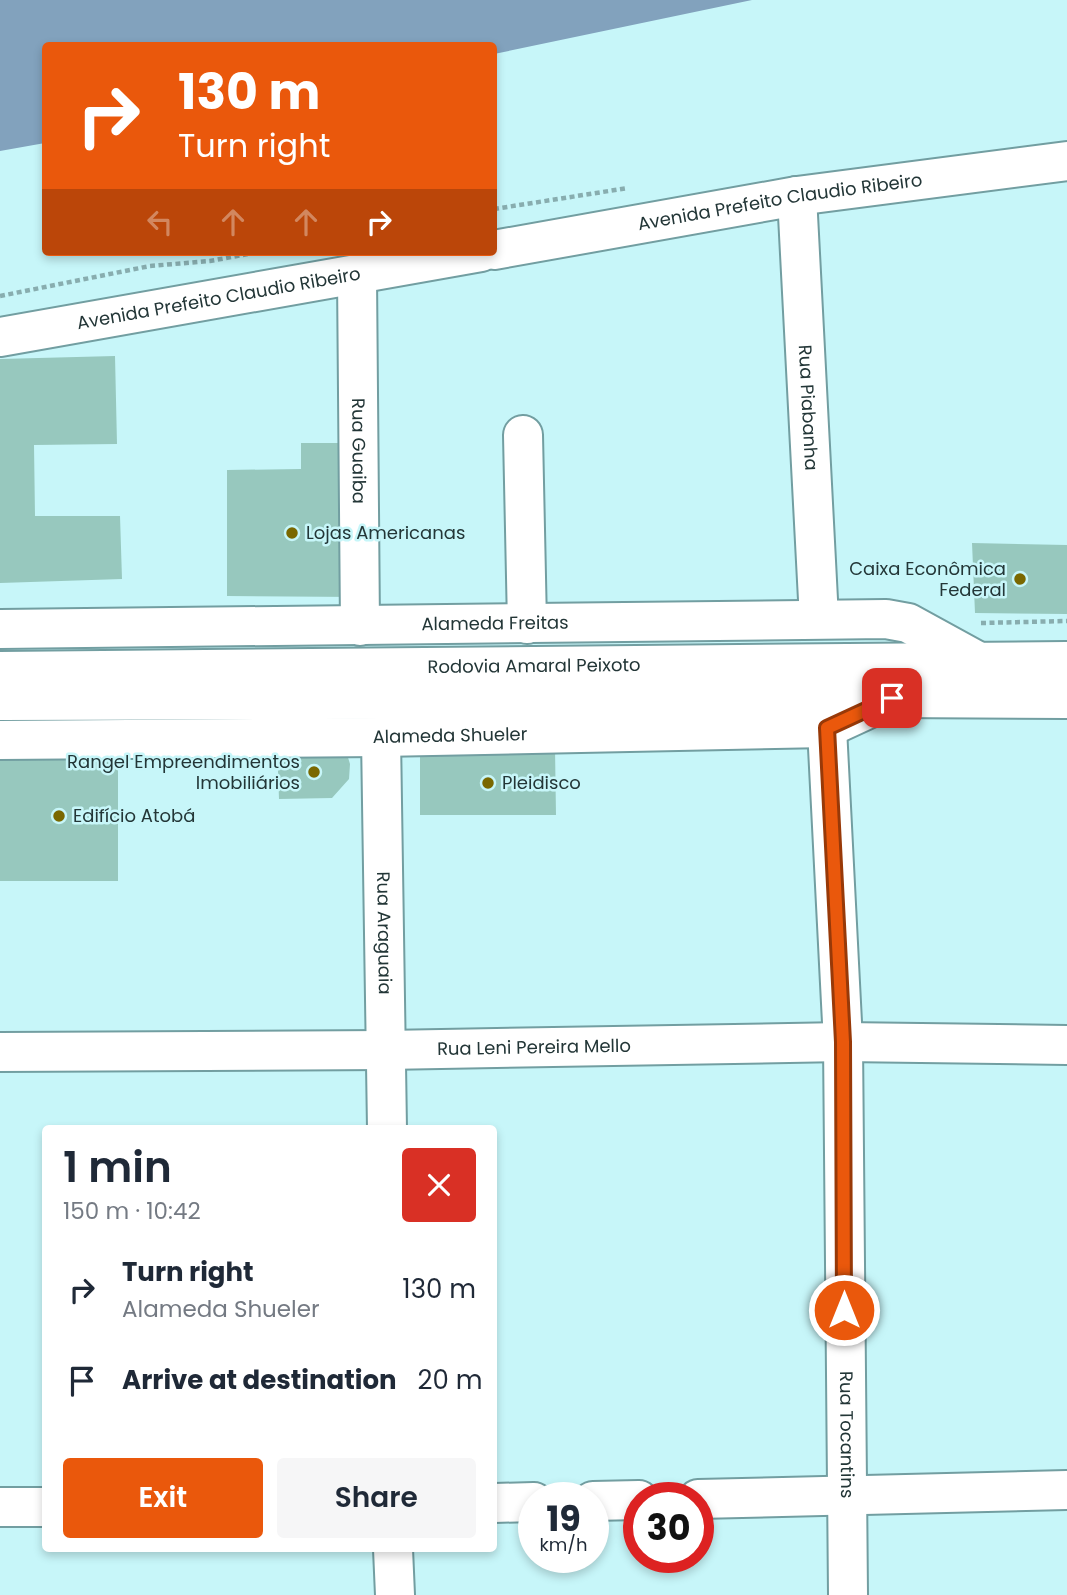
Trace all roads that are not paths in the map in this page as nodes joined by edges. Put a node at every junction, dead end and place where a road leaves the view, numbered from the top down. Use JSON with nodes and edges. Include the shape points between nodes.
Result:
{"nodes":[{"id":1,"x":1067,"y":161,"type":"edge"},
{"id":2,"x":797,"y":196,"type":"junction"},
{"id":3,"x":497,"y":249,"type":"edge"},
{"id":4,"x":460,"y":256,"type":"edge"},
{"id":5,"x":357,"y":276,"type":"junction"},
{"id":6,"x":0,"y":337,"type":"edge"},
{"id":7,"x":523,"y":435,"type":"dead end"},
{"id":8,"x":819,"y":620,"type":"junction"},
{"id":9,"x":527,"y":624,"type":"junction"},
{"id":10,"x":360,"y":626,"type":"junction"},
{"id":11,"x":0,"y":629,"type":"edge"},
{"id":12,"x":1067,"y":661,"type":"edge"},
{"id":13,"x":981,"y":663,"type":"junction"},
{"id":14,"x":0,"y":671,"type":"edge"},
{"id":15,"x":892,"y":698,"type":"junction"},
{"id":16,"x":1067,"y":699,"type":"edge"},
{"id":17,"x":0,"y":701,"type":"edge"},
{"id":18,"x":827,"y":728,"type":"junction"},
{"id":19,"x":381,"y":737,"type":"junction"},
{"id":20,"x":0,"y":740,"type":"edge"},
{"id":21,"x":843,"y":1042,"type":"junction"},
{"id":22,"x":1067,"y":1045,"type":"edge"},
{"id":23,"x":386,"y":1050,"type":"junction"},
{"id":24,"x":0,"y":1052,"type":"edge"},
{"id":25,"x":387,"y":1125,"type":"edge"},
{"id":26,"x":1067,"y":1490,"type":"edge"},
{"id":27,"x":846,"y":1497,"type":"junction"},
{"id":28,"x":714,"y":1500,"type":"edge"},
{"id":29,"x":518,"y":1502,"type":"edge"},
{"id":30,"x":497,"y":1503,"type":"edge"},
{"id":31,"x":0,"y":1507,"type":"edge"},
{"id":32,"x":42,"y":1507,"type":"edge"},
{"id":33,"x":393,"y":1552,"type":"edge"},
{"id":34,"x":396,"y":1595,"type":"edge"},
{"id":35,"x":848,"y":1595,"type":"edge"}],
"edges":[{"from":1,"to":2,"type":"main road","name":"Avenida Prefeito Claudio Ribeiro"},
{"from":2,"to":3,"type":"main road","name":"Avenida Prefeito Claudio Ribeiro"},
{"from":2,"to":8,"type":"main road","name":"Rua Piabanha"},
{"from":4,"to":5,"type":"main road","name":"Avenida Prefeito Claudio Ribeiro"},
{"from":5,"to":6,"type":"main road","name":"Avenida Prefeito Claudio Ribeiro"},
{"from":5,"to":10,"type":"main road","name":"Rua Guaiba"},
{"from":7,"to":9,"type":"main road"},
{"from":8,"to":9,"type":"main road","name":"Alameda Freitas"},
{"from":8,"to":13,"type":"main road","name":"Alameda Freitas","via":[[902,621]]},
{"from":9,"to":10,"type":"main road","name":"Alameda Freitas"},
{"from":10,"to":11,"type":"main road","name":"Alameda Freitas"},
{"from":12,"to":13,"type":"main road","name":"Rodovia Amaral Peixoto"},
{"from":13,"to":14,"type":"main road","name":"Rodovia Amaral Peixoto"},
{"from":15,"to":16,"type":"main road","name":"Rodovia Amaral Peixoto"},
{"from":15,"to":17,"type":"main road","name":"Rodovia Amaral Peixoto"},
{"from":15,"to":18,"type":"main road","name":"Alameda Shueler"},
{"from":18,"to":19,"type":"main road","name":"Alameda Shueler"},
{"from":18,"to":21,"type":"main road","name":"Rua Tocantins"},
{"from":19,"to":20,"type":"main road","name":"Alameda Shueler"},
{"from":19,"to":23,"type":"main road","name":"Rua Araguaia"},
{"from":21,"to":22,"type":"main road","name":"Rua Leni Pereira Mello"},
{"from":21,"to":23,"type":"main road","name":"Rua Leni Pereira Mello"},
{"from":21,"to":27,"type":"main road","name":"Rua Tocantins"},
{"from":23,"to":24,"type":"main road","name":"Rua Leni Pereira Mello"},
{"from":23,"to":25,"type":"main road","name":"Rua Araguaia"},
{"from":26,"to":27,"type":"main road"},
{"from":27,"to":28,"type":"main road"},
{"from":27,"to":35,"type":"main road","name":"Rua Tocantins"},
{"from":29,"to":30,"type":"main road"},
{"from":31,"to":32,"type":"main road"},
{"from":33,"to":34,"type":"main road"}]}
